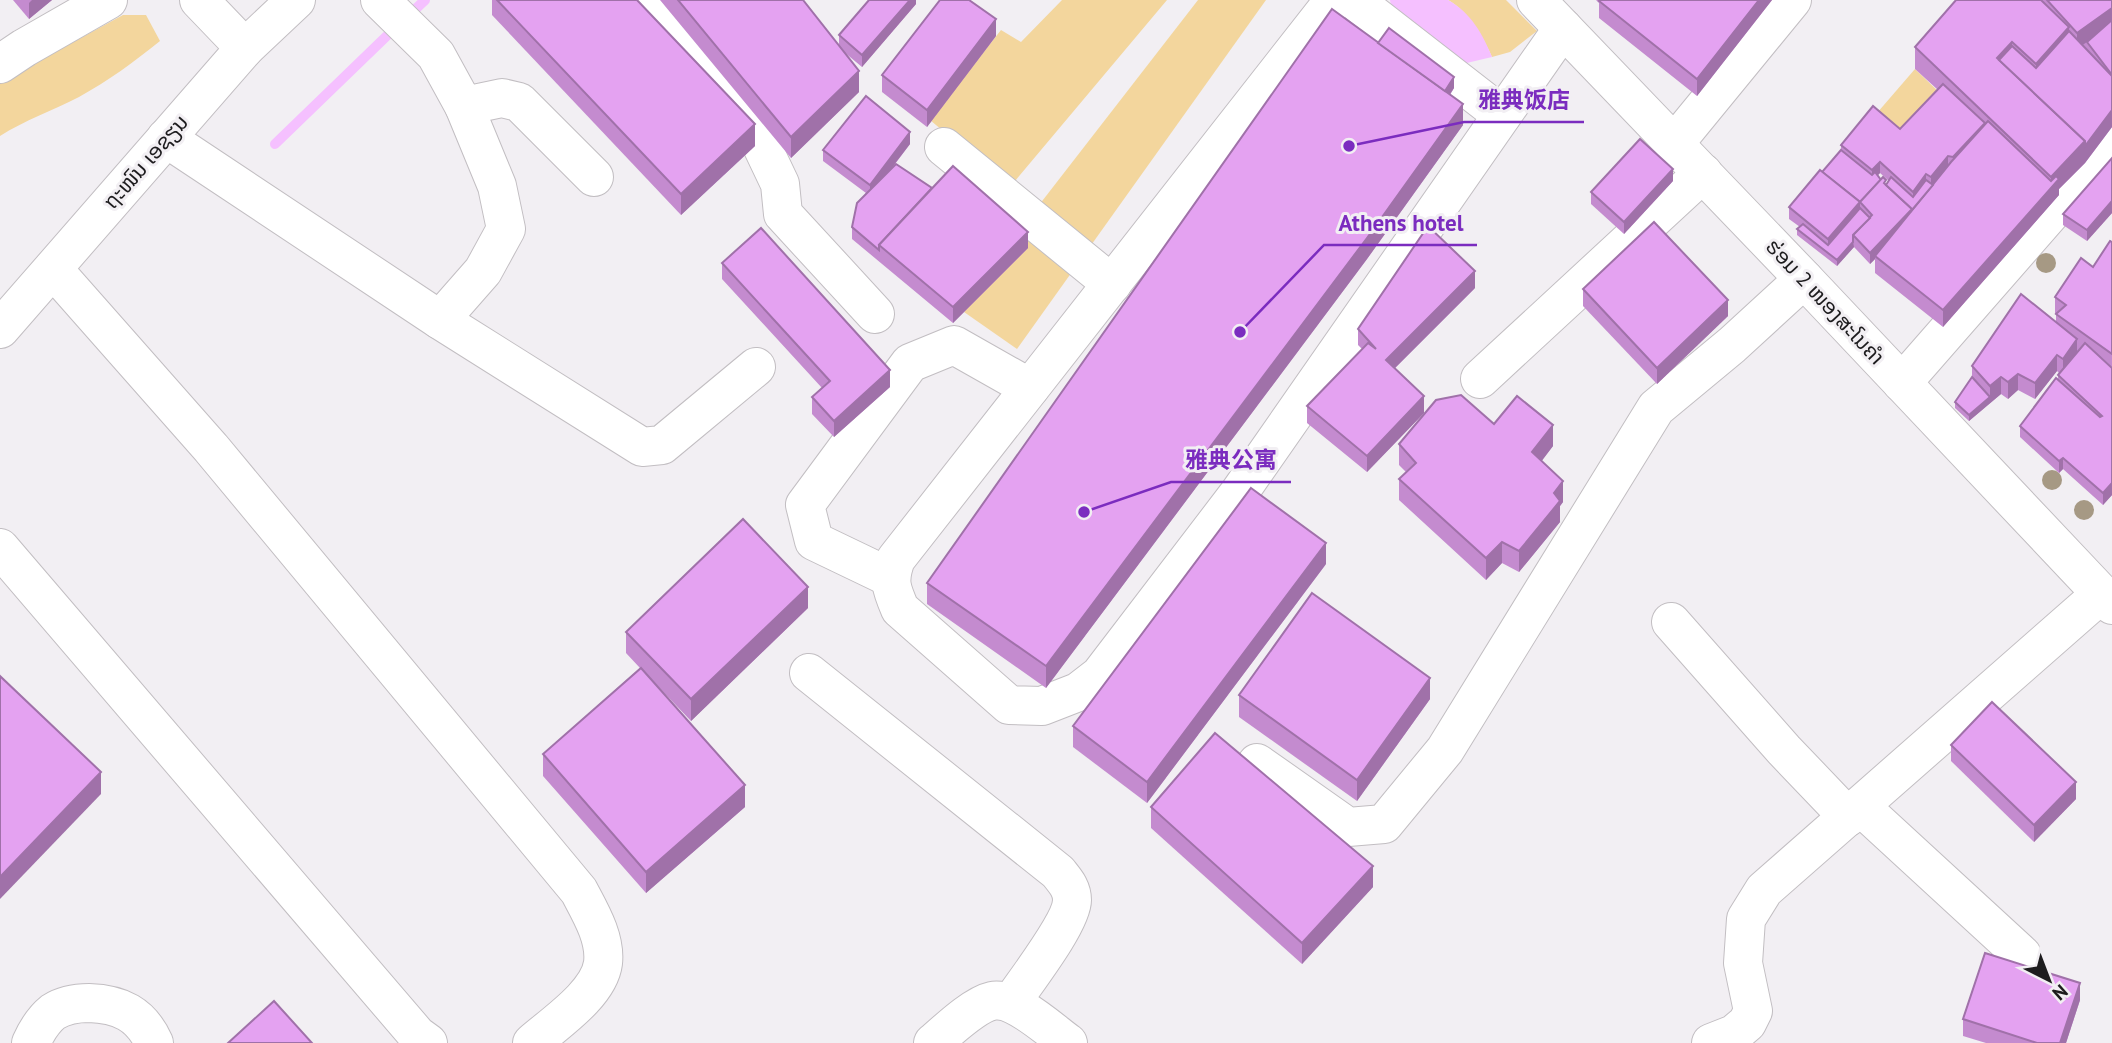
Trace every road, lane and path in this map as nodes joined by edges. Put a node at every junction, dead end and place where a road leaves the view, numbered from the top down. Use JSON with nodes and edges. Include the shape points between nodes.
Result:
{"nodes":[{"id":1,"x":108,"y":0,"type":"edge"},
{"id":2,"x":199,"y":0,"type":"edge"},
{"id":3,"x":296,"y":0,"type":"edge"},
{"id":4,"x":637,"y":0,"type":"edge"},
{"id":5,"x":1335,"y":0,"type":"edge"},
{"id":6,"x":1354,"y":0,"type":"edge"},
{"id":7,"x":1536,"y":0,"type":"edge"},
{"id":8,"x":1792,"y":0,"type":"edge"},
{"id":9,"x":382,"y":2,"type":"edge"},
{"id":10,"x":1563,"y":28,"type":"junction"},
{"id":11,"x":245,"y":48,"type":"junction"},
{"id":12,"x":0,"y":64,"type":"edge"},
{"id":13,"x":464,"y":106,"type":"junction"},
{"id":14,"x":1502,"y":115,"type":"junction"},
{"id":15,"x":166,"y":138,"type":"junction"},
{"id":16,"x":2112,"y":143,"type":"edge"},
{"id":17,"x":1674,"y":144,"type":"junction"},
{"id":18,"x":944,"y":147,"type":"dead end"},
{"id":19,"x":1703,"y":173,"type":"junction"},
{"id":20,"x":594,"y":177,"type":"dead end"},
{"id":21,"x":53,"y":269,"type":"junction"},
{"id":22,"x":1804,"y":279,"type":"junction"},
{"id":23,"x":1112,"y":284,"type":"junction"},
{"id":24,"x":875,"y":314,"type":"dead end"},
{"id":25,"x":440,"y":320,"type":"junction"},
{"id":26,"x":0,"y":329,"type":"edge"},
{"id":27,"x":756,"y":367,"type":"dead end"},
{"id":28,"x":1480,"y":379,"type":"dead end"},
{"id":29,"x":1902,"y":383,"type":"junction"},
{"id":30,"x":1030,"y":388,"type":"junction"},
{"id":31,"x":0,"y":548,"type":"edge"},
{"id":32,"x":889,"y":577,"type":"junction"},
{"id":33,"x":2107,"y":600,"type":"edge"},
{"id":34,"x":1671,"y":622,"type":"dead end"},
{"id":35,"x":809,"y":673,"type":"dead end"},
{"id":36,"x":1257,"y":763,"type":"dead end"},
{"id":37,"x":1854,"y":811,"type":"junction"},
{"id":38,"x":2022,"y":955,"type":"dead end"},
{"id":39,"x":1011,"y":1003,"type":"junction"},
{"id":40,"x":31,"y":1043,"type":"edge"},
{"id":41,"x":154,"y":1043,"type":"edge"},
{"id":42,"x":428,"y":1043,"type":"edge"},
{"id":43,"x":532,"y":1043,"type":"edge"},
{"id":44,"x":933,"y":1043,"type":"edge"},
{"id":45,"x":1068,"y":1043,"type":"edge"},
{"id":46,"x":1711,"y":1043,"type":"edge"}],
"edges":[{"from":1,"to":12,"type":"street"},
{"from":2,"to":11,"type":"street"},
{"from":3,"to":11,"type":"street","name":"ຖະໜົນ ເອຊຽນ"},
{"from":4,"to":24,"type":"street","via":[[760,142],[779,184],[783,214]]},
{"from":5,"to":23,"type":"street"},
{"from":6,"to":14,"type":"street"},
{"from":7,"to":10,"type":"street","name":"ຮ່ອມ 2 ໜອງສະໂນຄໍາ"},
{"from":8,"to":17,"type":"street"},
{"from":9,"to":13,"type":"street","via":[[436,55]]},
{"from":10,"to":14,"type":"street"},
{"from":10,"to":17,"type":"street","name":"ຮ່ອມ 2 ໜອງສະໂນຄໍາ"},
{"from":11,"to":15,"type":"street","name":"ຖະໜົນ ເອຊຽນ"},
{"from":13,"to":20,"type":"street","via":[[502,98],[519,102]]},
{"from":13,"to":25,"type":"street","via":[[498,186],[506,229],[482,271]]},
{"from":14,"to":32,"type":"street","via":[[1239,493],[1100,675],[1078,692],[1042,706],[1009,705],[900,609]]},
{"from":15,"to":21,"type":"street","name":"ຖະໜົນ ເອຊຽນ"},
{"from":15,"to":25,"type":"street"},
{"from":16,"to":29,"type":"street"},
{"from":17,"to":19,"type":"street","name":"ຮ່ອມ 2 ໜອງສະໂນຄໍາ"},
{"from":18,"to":23,"type":"street"},
{"from":19,"to":22,"type":"street","name":"ຮ່ອມ 2 ໜອງສະໂນຄໍາ"},
{"from":19,"to":28,"type":"street"},
{"from":21,"to":26,"type":"street","name":"ຖະໜົນ ເອຊຽນ"},
{"from":21,"to":43,"type":"street","via":[[211,448],[579,891],[601,938],[603,963],[591,991]]},
{"from":22,"to":29,"type":"street","name":"ຮ່ອມ 2 ໜອງສະໂນຄໍາ"},
{"from":22,"to":36,"type":"street","via":[[1656,408],[1445,750],[1384,824],[1348,827]]},
{"from":23,"to":30,"type":"street"},
{"from":25,"to":27,"type":"street","via":[[642,447],[662,445]]},
{"from":29,"to":33,"type":"street","name":"ຮ່ອມ 2 ໜອງສະໂນຄໍາ"},
{"from":30,"to":32,"type":"street","via":[[895,559]]},
{"from":30,"to":32,"type":"street","via":[[954,345],[911,363],[804,505],[814,541]]},
{"from":31,"to":42,"type":"street"},
{"from":33,"to":37,"type":"street"},
{"from":34,"to":37,"type":"street","via":[[1784,750]]},
{"from":35,"to":39,"type":"street","via":[[1058,872],[1071,889],[1073,903],[1066,922]]},
{"from":37,"to":38,"type":"street"},
{"from":37,"to":46,"type":"street","via":[[1764,890],[1746,919],[1743,963],[1753,1011],[1734,1034]]},
{"from":39,"to":44,"type":"street","via":[[992,1001]]},
{"from":39,"to":45,"type":"street"},
{"from":40,"to":41,"type":"street","via":[[52,1013],[82,1003],[122,1008],[148,1030]]}]}
